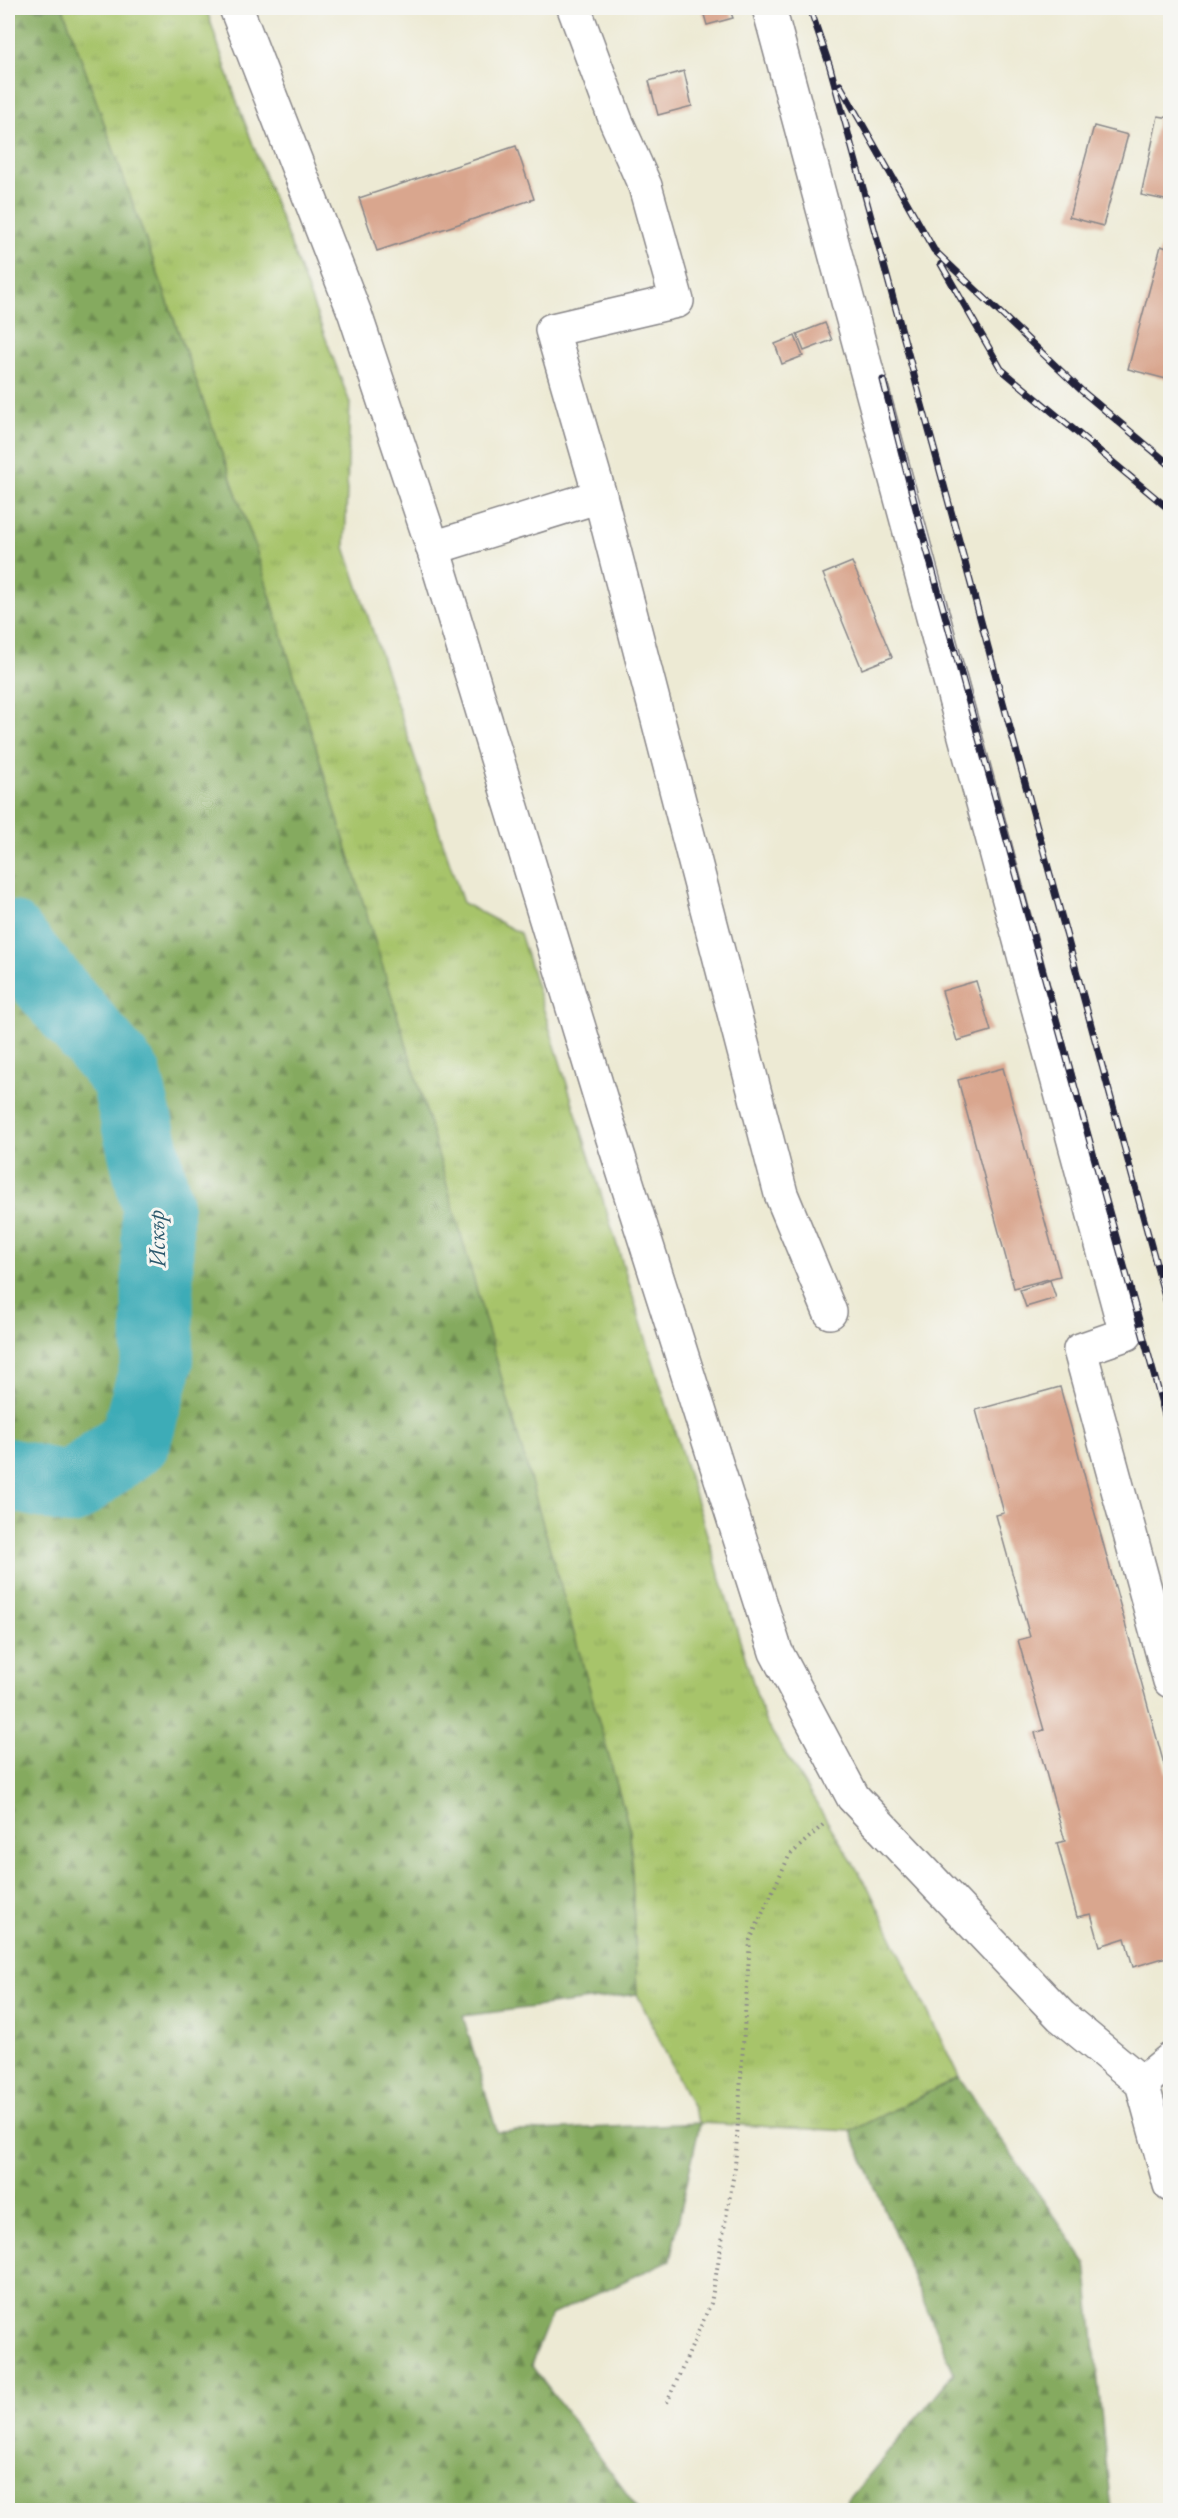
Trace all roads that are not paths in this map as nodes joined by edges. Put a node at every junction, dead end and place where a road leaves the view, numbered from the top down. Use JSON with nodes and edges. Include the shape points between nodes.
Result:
{"nodes":[{"id":1,"x":236,"y":8,"type":"edge"},
{"id":2,"x":574,"y":8,"type":"edge"},
{"id":3,"x":769,"y":8,"type":"edge"},
{"id":4,"x":600,"y":496,"type":"junction"},
{"id":5,"x":433,"y":548,"type":"junction"},
{"id":6,"x":830,"y":1312,"type":"dead end"},
{"id":7,"x":1170,"y":1681,"type":"edge"},
{"id":8,"x":1170,"y":2060,"type":"edge"},
{"id":9,"x":1142,"y":2083,"type":"junction"},
{"id":10,"x":1170,"y":2185,"type":"edge"}],
"edges":[{"from":1,"to":5,"type":"street","via":[[355,314]]},
{"from":2,"to":4,"type":"street","via":[[645,186],[677,301],[552,330]]},
{"from":3,"to":7,"type":"street","via":[[1126,1334],[1080,1350]]},
{"from":4,"to":5,"type":"street"},
{"from":4,"to":6,"type":"street","via":[[781,1194]]},
{"from":5,"to":9,"type":"street","via":[[607,1120],[776,1652],[853,1797],[1061,2016]]},
{"from":8,"to":9,"type":"street"},
{"from":9,"to":10,"type":"street"}]}
